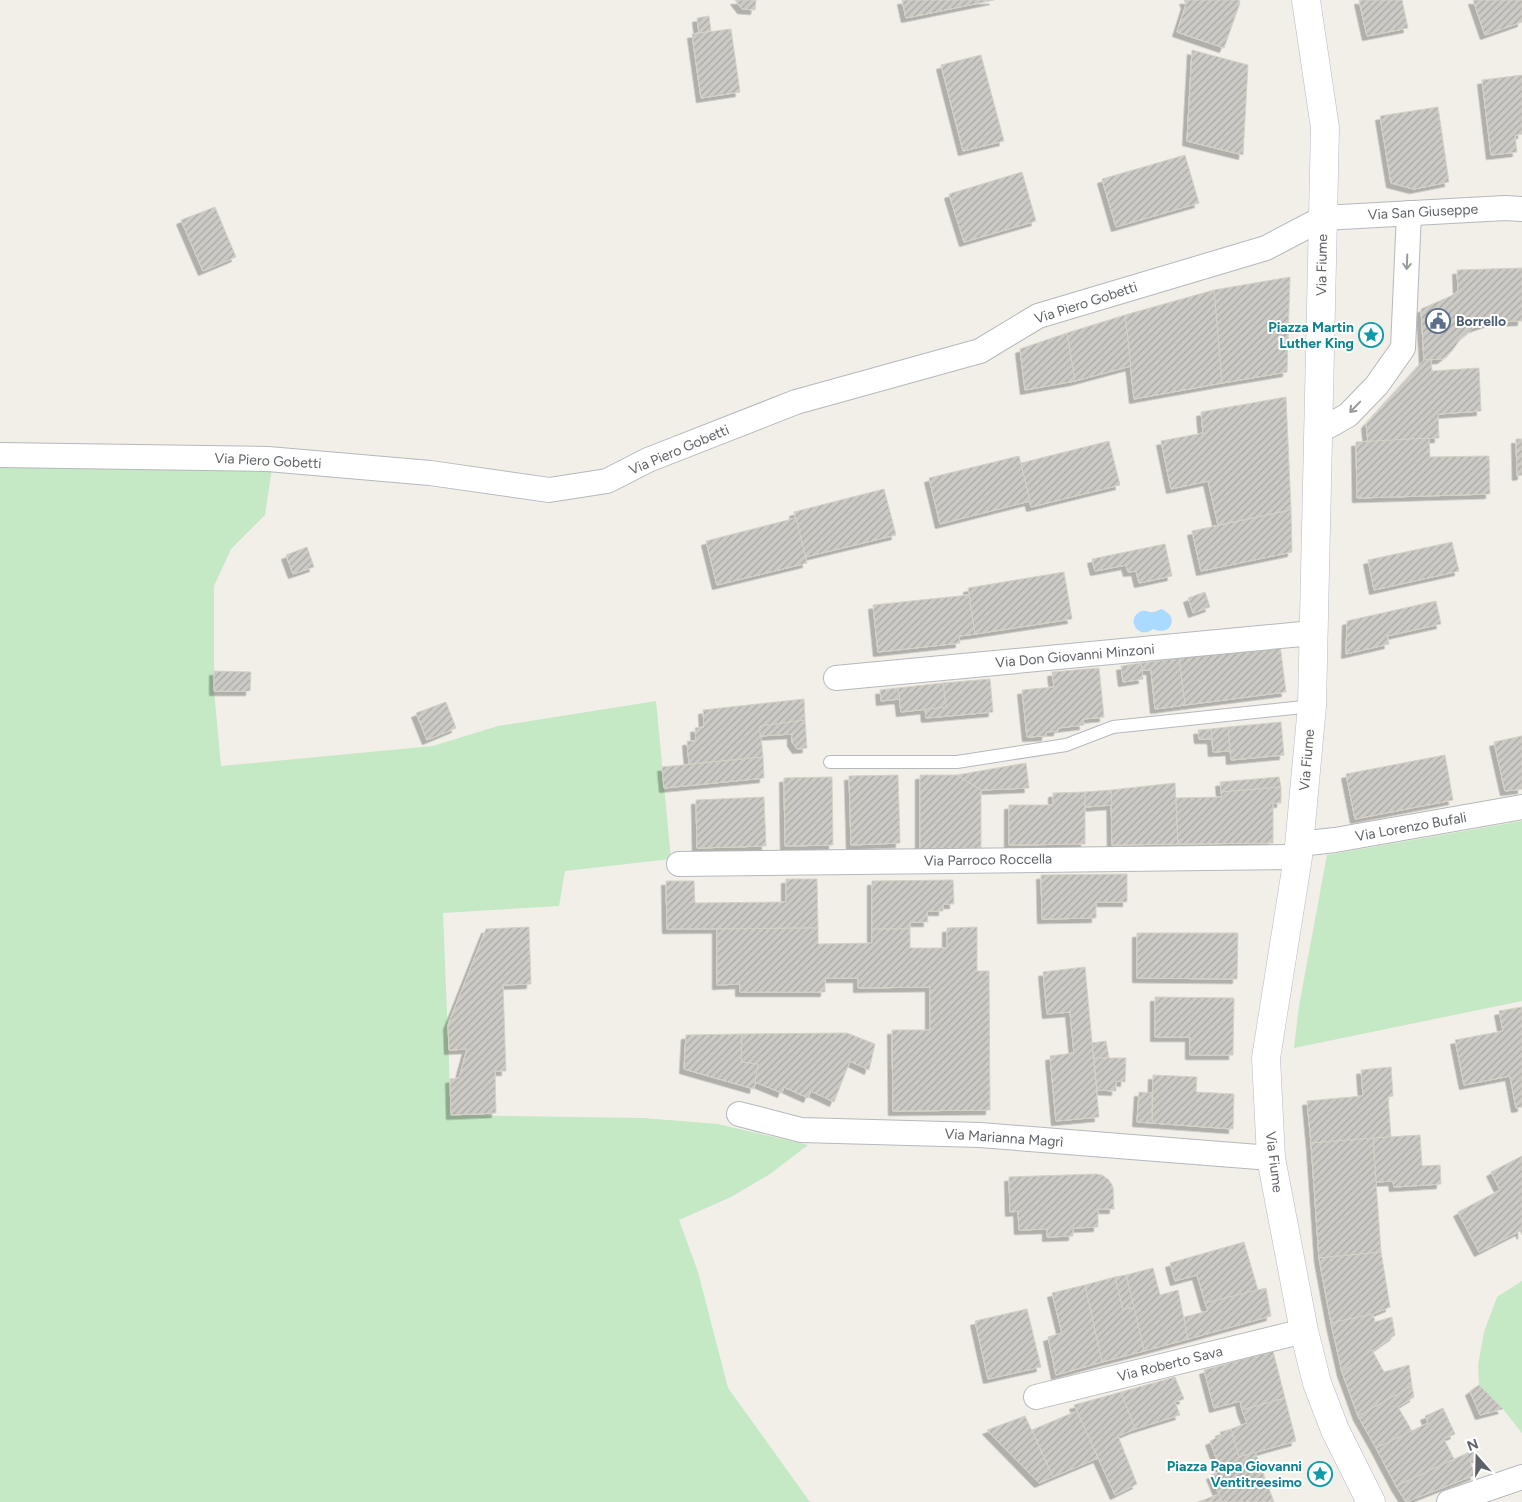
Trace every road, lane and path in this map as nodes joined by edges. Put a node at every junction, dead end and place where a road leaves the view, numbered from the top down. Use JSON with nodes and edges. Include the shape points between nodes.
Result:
{"nodes":[{"id":1,"x":1306,"y":0,"type":"edge"},
{"id":2,"x":1522,"y":209,"type":"edge"},
{"id":3,"x":1409,"y":213,"type":"junction"},
{"id":4,"x":1323,"y":218,"type":"junction"},
{"id":5,"x":1318,"y":432,"type":"junction"},
{"id":6,"x":0,"y":455,"type":"edge"},
{"id":7,"x":1313,"y":633,"type":"junction"},
{"id":8,"x":836,"y":678,"type":"dead end"},
{"id":9,"x":1312,"y":706,"type":"junction"},
{"id":10,"x":830,"y":762,"type":"dead end"},
{"id":11,"x":1522,"y":807,"type":"edge"},
{"id":12,"x":1298,"y":851,"type":"junction"},
{"id":13,"x":679,"y":864,"type":"dead end"},
{"id":14,"x":738,"y":1114,"type":"dead end"},
{"id":15,"x":1272,"y":1158,"type":"junction"},
{"id":16,"x":1304,"y":1331,"type":"junction"},
{"id":17,"x":1036,"y":1397,"type":"dead end"},
{"id":18,"x":1522,"y":1477,"type":"edge"},
{"id":19,"x":1371,"y":1502,"type":"edge"},
{"id":20,"x":1450,"y":1502,"type":"edge"}],
"edges":[{"from":1,"to":4,"type":"street","name":"Via Fiume","via":[[1325,128]]},
{"from":2,"to":3,"type":"street","name":"Via San Giuseppe"},
{"from":3,"to":4,"type":"street","name":"Via San Giuseppe"},
{"from":3,"to":5,"type":"street","one_way":true,"via":[[1403,348],[1377,385],[1348,415]]},
{"from":4,"to":5,"type":"street","name":"Via Fiume"},
{"from":4,"to":6,"type":"street","name":"Via Piero Gobetti","via":[[1266,248],[1038,316],[980,350],[796,402],[648,460],[607,482],[549,490],[430,473],[268,459]]},
{"from":5,"to":7,"type":"street","name":"Via Fiume"},
{"from":7,"to":8,"type":"street","name":"Via Don Giovanni Minzoni"},
{"from":7,"to":9,"type":"street","name":"Via Fiume"},
{"from":9,"to":10,"type":"lane","via":[[1113,727],[1066,745],[957,762]]},
{"from":9,"to":12,"type":"street","name":"Via Fiume"},
{"from":11,"to":12,"type":"street","name":"Via Lorenzo Bufali","via":[[1335,840]]},
{"from":12,"to":13,"type":"street","name":"Via Parroco Roccella"},
{"from":12,"to":15,"type":"street","name":"Via Fiume","via":[[1266,1058]]},
{"from":14,"to":15,"type":"street","name":"Via Marianna Magrì","via":[[801,1130],[980,1135]]},
{"from":15,"to":16,"type":"street","name":"Via Fiume"},
{"from":16,"to":17,"type":"street","name":"Via Roberto Sava"},
{"from":16,"to":19,"type":"street","name":"Via Fiume","via":[[1317,1383],[1335,1430]]},
{"from":18,"to":20,"type":"street"}]}
